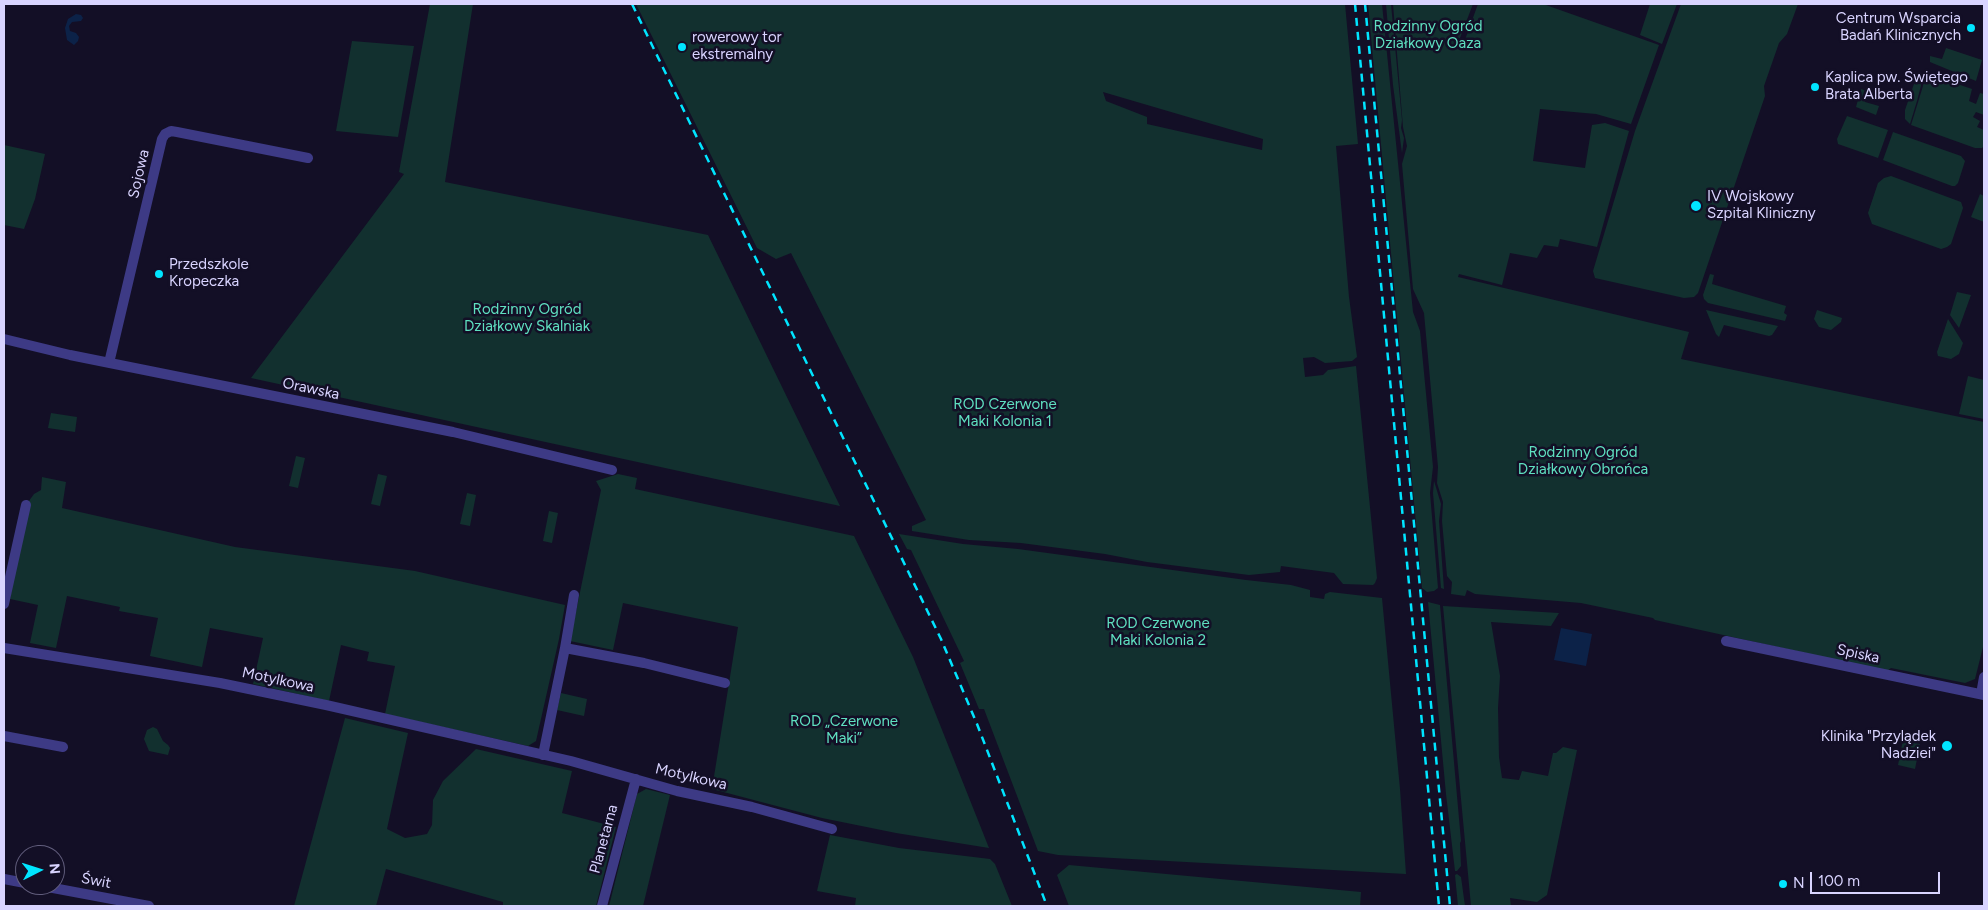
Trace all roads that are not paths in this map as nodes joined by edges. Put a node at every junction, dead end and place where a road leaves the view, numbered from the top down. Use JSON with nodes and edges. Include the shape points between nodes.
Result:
{"nodes":[{"id":1,"x":308,"y":158,"type":"dead end"},
{"id":2,"x":4,"y":339,"type":"edge"},
{"id":3,"x":109,"y":362,"type":"junction"},
{"id":4,"x":612,"y":470,"type":"dead end"},
{"id":5,"x":26,"y":505,"type":"dead end"},
{"id":6,"x":574,"y":595,"type":"dead end"},
{"id":7,"x":4,"y":604,"type":"edge"},
{"id":8,"x":1726,"y":641,"type":"dead end"},
{"id":9,"x":4,"y":648,"type":"edge"},
{"id":10,"x":565,"y":648,"type":"junction"},
{"id":11,"x":1984,"y":677,"type":"edge"},
{"id":12,"x":725,"y":683,"type":"dead end"},
{"id":13,"x":1982,"y":694,"type":"edge"},
{"id":14,"x":4,"y":736,"type":"edge"},
{"id":15,"x":63,"y":747,"type":"dead end"},
{"id":16,"x":543,"y":755,"type":"junction"},
{"id":17,"x":636,"y":779,"type":"junction"},
{"id":18,"x":832,"y":829,"type":"dead end"},
{"id":19,"x":65,"y":890,"type":"edge"},
{"id":20,"x":150,"y":906,"type":"edge"},
{"id":21,"x":602,"y":906,"type":"edge"}],
"edges":[{"from":1,"to":3,"type":"street","name":"Sojowa","via":[[177,132],[165,134]]},
{"from":2,"to":3,"type":"street","name":"Orawska"},
{"from":3,"to":4,"type":"street","name":"Orawska","via":[[453,432]]},
{"from":5,"to":7,"type":"street"},
{"from":6,"to":10,"type":"street"},
{"from":8,"to":13,"type":"street","name":"Spiska"},
{"from":9,"to":16,"type":"street","name":"Motylkowa","via":[[229,685]]},
{"from":10,"to":12,"type":"street"},
{"from":10,"to":16,"type":"street"},
{"from":11,"to":13,"type":"street"},
{"from":14,"to":15,"type":"street"},
{"from":16,"to":17,"type":"street","name":"Motylkowa"},
{"from":17,"to":18,"type":"street","name":"Motylkowa"},
{"from":17,"to":21,"type":"street","name":"Planetarna"},
{"from":19,"to":20,"type":"street","name":"Świt"}]}
